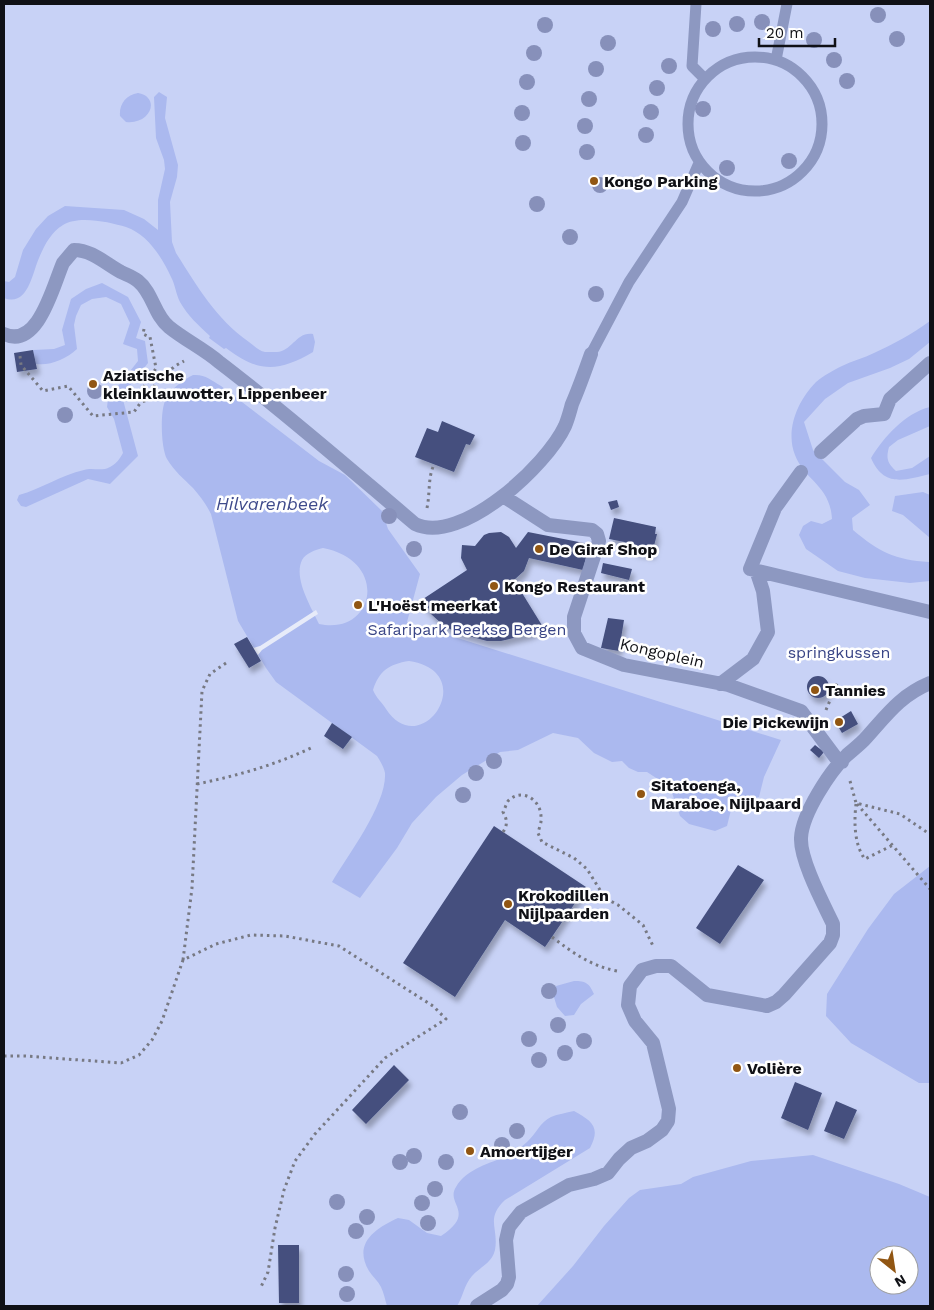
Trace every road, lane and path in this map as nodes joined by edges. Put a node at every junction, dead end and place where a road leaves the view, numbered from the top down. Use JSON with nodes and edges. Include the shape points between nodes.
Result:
{"nodes":[{"id":1,"x":696,"y":4,"type":"edge"},
{"id":2,"x":787,"y":4,"type":"edge"},
{"id":3,"x":776,"y":60,"type":"junction"},
{"id":4,"x":704,"y":79,"type":"junction"},
{"id":5,"x":700,"y":163,"type":"junction"},
{"id":6,"x":145,"y":322,"type":"dead end"},
{"id":7,"x":4,"y":334,"type":"edge"},
{"id":8,"x":20,"y":352,"type":"dead end"},
{"id":9,"x":591,"y":354,"type":"joint"},
{"id":10,"x":211,"y":356,"type":"junction"},
{"id":11,"x":930,"y":363,"type":"edge"},
{"id":12,"x":141,"y":402,"type":"junction"},
{"id":13,"x":821,"y":452,"type":"dead end"},
{"id":14,"x":433,"y":466,"type":"dead end"},
{"id":15,"x":801,"y":472,"type":"dead end"},
{"id":16,"x":503,"y":496,"type":"junction"},
{"id":17,"x":423,"y":528,"type":"junction"},
{"id":18,"x":756,"y":570,"type":"junction"},
{"id":19,"x":930,"y":612,"type":"edge"},
{"id":20,"x":226,"y":664,"type":"dead end"},
{"id":21,"x":838,"y":681,"type":"dead end"},
{"id":22,"x":930,"y":683,"type":"edge"},
{"id":23,"x":720,"y":684,"type":"junction"},
{"id":24,"x":816,"y":731,"type":"junction"},
{"id":25,"x":310,"y":748,"type":"dead end"},
{"id":26,"x":842,"y":762,"type":"junction"},
{"id":27,"x":198,"y":784,"type":"junction"},
{"id":28,"x":856,"y":803,"type":"junction"},
{"id":29,"x":503,"y":832,"type":"dead end"},
{"id":30,"x":930,"y":832,"type":"edge"},
{"id":31,"x":893,"y":845,"type":"junction"},
{"id":32,"x":930,"y":889,"type":"edge"},
{"id":33,"x":552,"y":937,"type":"dead end"},
{"id":34,"x":182,"y":960,"type":"junction"},
{"id":35,"x":656,"y":966,"type":"junction"},
{"id":36,"x":642,"y":970,"type":"junction"},
{"id":37,"x":4,"y":1056,"type":"edge"},
{"id":38,"x":260,"y":1289,"type":"dead end"},
{"id":39,"x":477,"y":1306,"type":"edge"}],
"edges":[{"from":1,"to":4,"type":"lane","via":[[692,66]]},
{"from":2,"to":3,"type":"lane"},
{"from":3,"to":4,"type":"lane","via":[[754,56],[739,58],[725,63]]},
{"from":3,"to":5,"type":"lane","via":[[806,79],[820,106],[821,137],[809,165],[785,184],[755,192],[726,185]]},
{"from":4,"to":5,"type":"lane","via":[[694,94],[687,123],[689,139]]},
{"from":5,"to":9,"type":"lane","via":[[682,202],[629,282]]},
{"from":6,"to":12,"type":"path","via":[[143,334],[150,337],[156,368],[142,390]]},
{"from":7,"to":10,"type":"street","via":[[13,338],[22,336],[40,321],[63,263],[74,250],[81,250],[136,279],[168,326]]},
{"from":8,"to":12,"type":"path","via":[[21,365],[43,391],[68,386],[93,416],[134,412]]},
{"from":9,"to":16,"type":"street","via":[[565,426],[555,443],[540,462]]},
{"from":10,"to":12,"type":"path","via":[[195,356],[175,366],[155,384],[150,398]]},
{"from":10,"to":17,"type":"street"},
{"from":11,"to":13,"type":"street","via":[[890,399],[884,414],[857,419]]},
{"from":14,"to":17,"type":"path"},
{"from":15,"to":18,"type":"street","via":[[775,508],[750,569]]},
{"from":16,"to":17,"type":"street","via":[[460,522]]},
{"from":16,"to":23,"type":"street","name":"Kongoplein","via":[[548,525],[592,530],[597,534],[598,542],[574,617],[574,633],[582,648],[624,665]]},
{"from":18,"to":19,"type":"street"},
{"from":18,"to":23,"type":"street","name":"Kongoplein","via":[[763,591],[768,632],[753,659]]},
{"from":20,"to":27,"type":"path","via":[[210,674],[202,691]]},
{"from":21,"to":24,"type":"path"},
{"from":22,"to":26,"type":"street","via":[[900,700]]},
{"from":23,"to":24,"type":"street","name":"Kongoplein","via":[[801,711]]},
{"from":24,"to":26,"type":"street","name":"Kongoplein"},
{"from":25,"to":27,"type":"path","via":[[288,759]]},
{"from":26,"to":28,"type":"path"},
{"from":26,"to":35,"type":"street","via":[[829,776],[809,811],[801,838],[804,858],[833,924],[833,935],[830,943],[784,995],[767,1006],[707,995],[671,966]]},
{"from":27,"to":34,"type":"path","via":[[192,888]]},
{"from":28,"to":30,"type":"path","via":[[900,814]]},
{"from":28,"to":31,"type":"path"},
{"from":28,"to":31,"type":"path","via":[[854,823],[865,859]]},
{"from":29,"to":35,"type":"path","via":[[507,819],[503,812],[508,802],[516,796],[534,799],[542,818],[538,833],[542,842],[574,858],[587,869],[605,898],[644,925],[654,944]]},
{"from":31,"to":32,"type":"path"},
{"from":33,"to":36,"type":"path","via":[[576,956],[602,968]]},
{"from":34,"to":37,"type":"path","via":[[162,1021],[152,1040],[139,1054],[120,1063]]},
{"from":34,"to":38,"type":"path","via":[[216,944],[250,935],[285,936],[339,946],[433,1006],[446,1019],[385,1058],[295,1161],[284,1190],[268,1272]]},
{"from":35,"to":36,"type":"street"},
{"from":36,"to":39,"type":"street","via":[[630,986],[628,1005],[635,1021],[653,1043],[669,1109],[668,1121],[648,1141],[631,1148],[608,1173],[569,1185],[521,1212],[509,1227],[506,1240],[507,1284]]}]}
